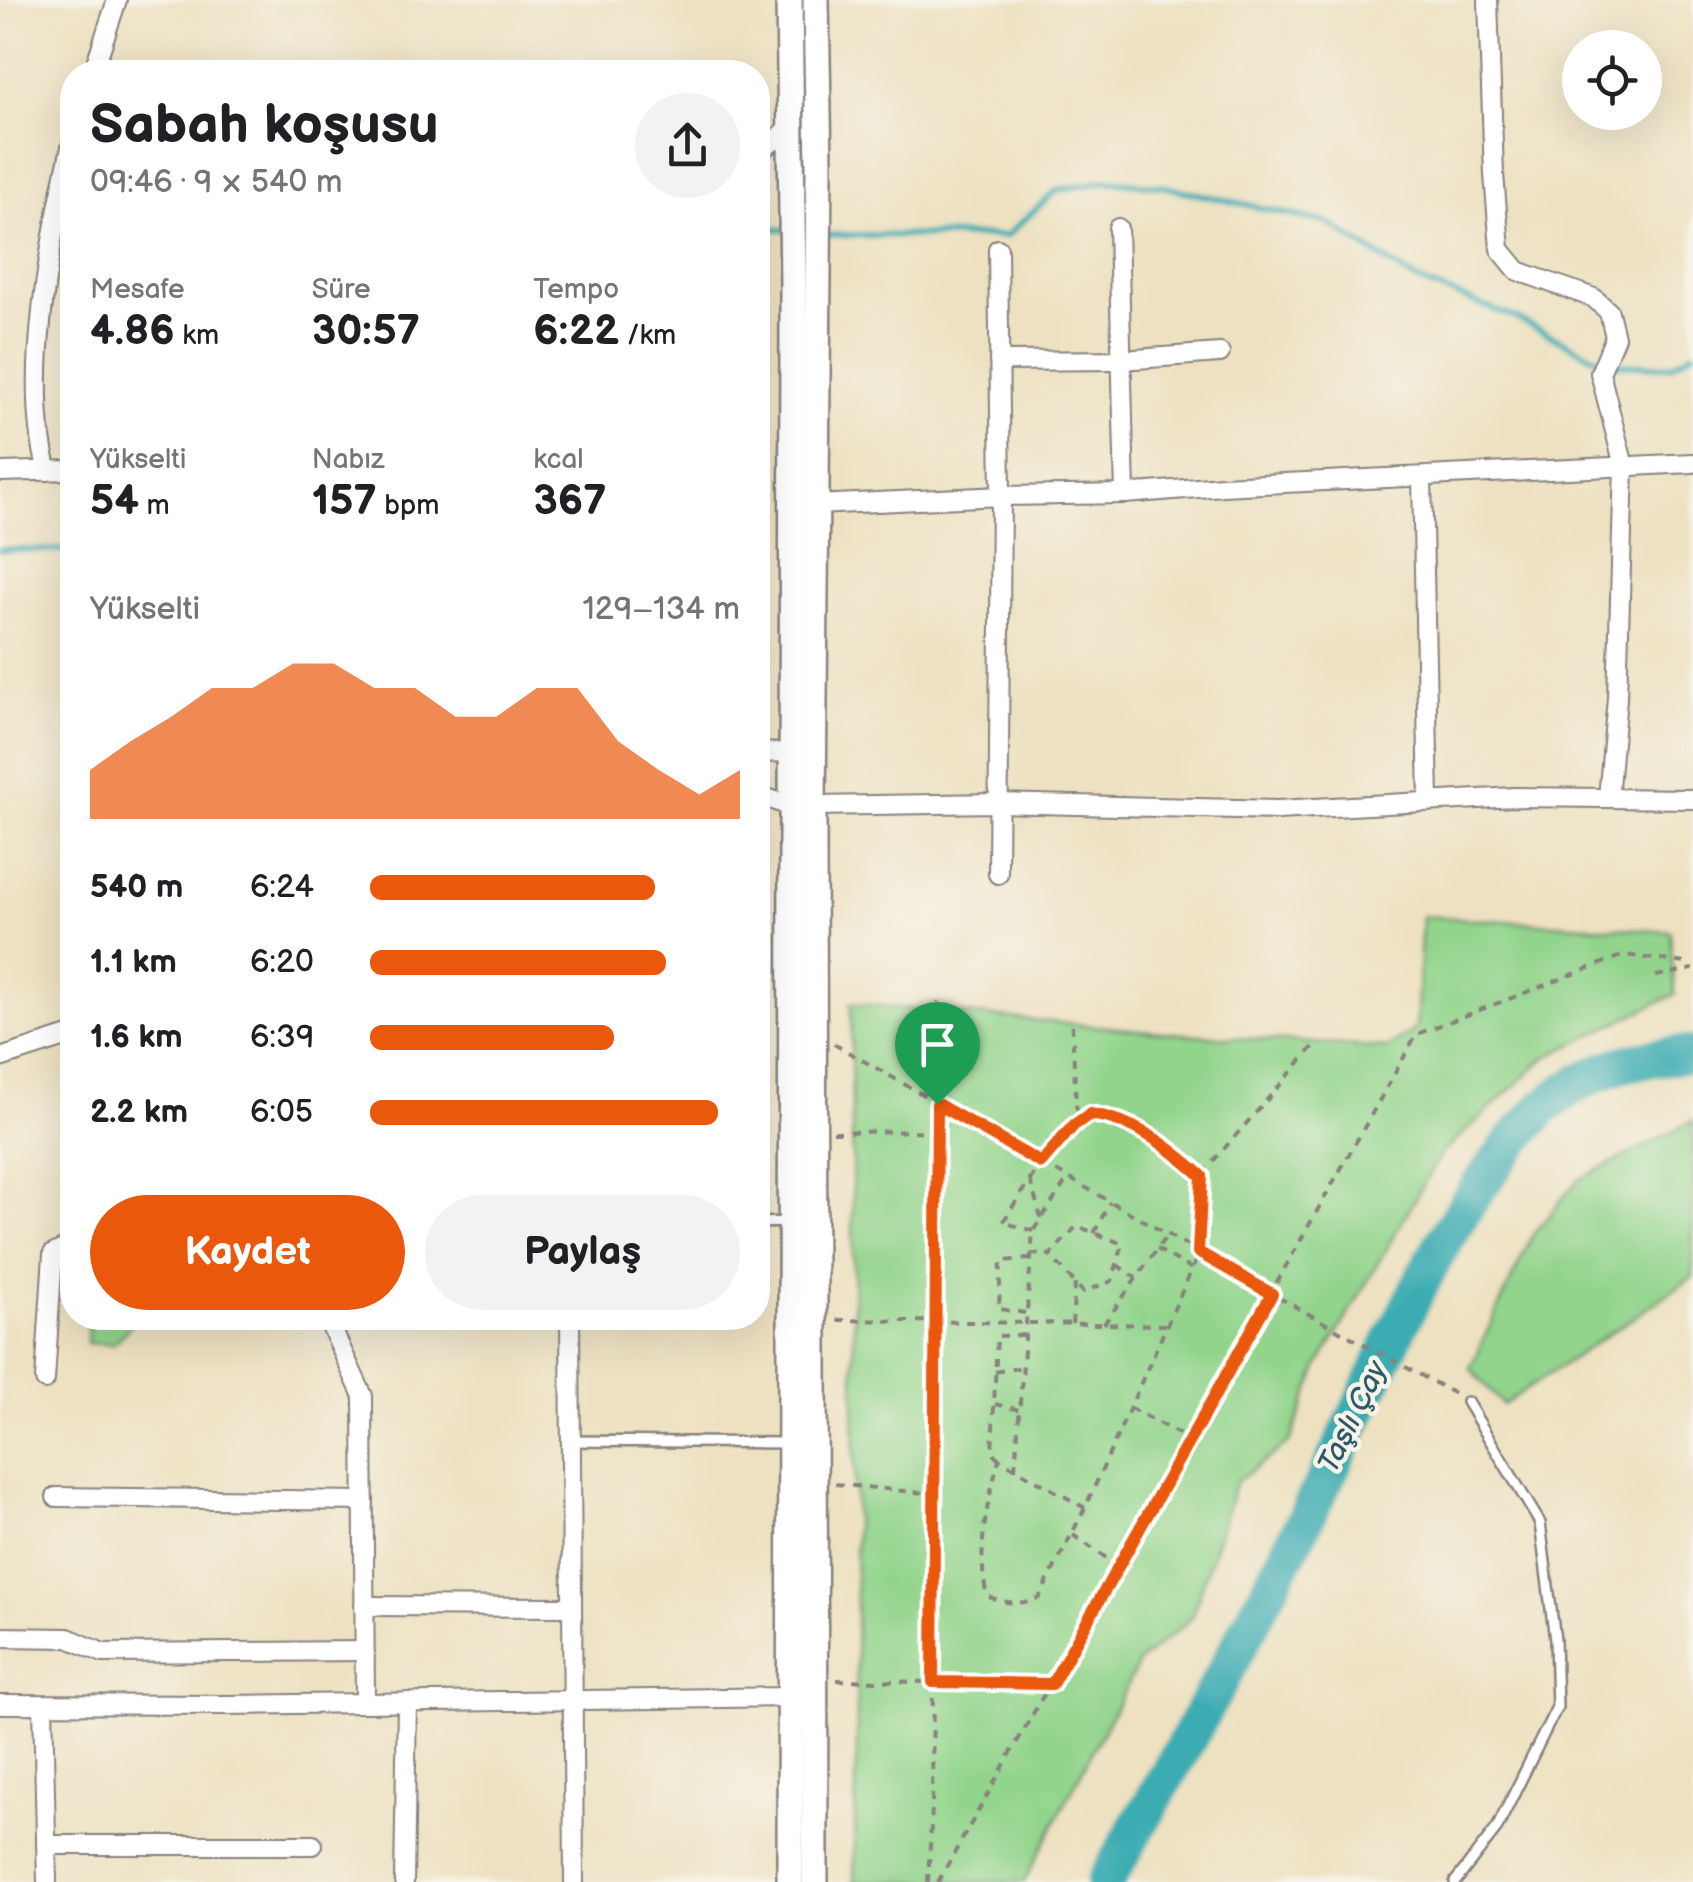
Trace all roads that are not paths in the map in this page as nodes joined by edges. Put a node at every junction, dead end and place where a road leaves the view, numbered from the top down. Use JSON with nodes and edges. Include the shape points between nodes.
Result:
{"nodes":[{"id":1,"x":117,"y":0,"type":"edge"},
{"id":2,"x":789,"y":0,"type":"edge"},
{"id":3,"x":816,"y":0,"type":"edge"},
{"id":4,"x":1488,"y":0,"type":"edge"},
{"id":5,"x":97,"y":60,"type":"edge"},
{"id":6,"x":792,"y":127,"type":"junction"},
{"id":7,"x":770,"y":144,"type":"edge"},
{"id":8,"x":60,"y":196,"type":"edge"},
{"id":9,"x":1118,"y":228,"type":"dead end"},
{"id":10,"x":998,"y":249,"type":"dead end"},
{"id":11,"x":806,"y":284,"type":"junction"},
{"id":12,"x":1220,"y":352,"type":"dead end"},
{"id":13,"x":1122,"y":360,"type":"junction"},
{"id":14,"x":999,"y":361,"type":"junction"},
{"id":15,"x":1693,"y":462,"type":"edge"},
{"id":16,"x":1624,"y":466,"type":"junction"},
{"id":17,"x":60,"y":470,"type":"edge"},
{"id":18,"x":48,"y":471,"type":"junction"},
{"id":19,"x":0,"y":472,"type":"edge"},
{"id":20,"x":1422,"y":478,"type":"junction"},
{"id":21,"x":1125,"y":494,"type":"junction"},
{"id":22,"x":1001,"y":496,"type":"junction"},
{"id":23,"x":815,"y":505,"type":"junction"},
{"id":24,"x":790,"y":752,"type":"junction"},
{"id":25,"x":770,"y":753,"type":"edge"},
{"id":26,"x":770,"y":798,"type":"edge"},
{"id":27,"x":1608,"y":798,"type":"junction"},
{"id":28,"x":1693,"y":799,"type":"edge"},
{"id":29,"x":1429,"y":800,"type":"junction"},
{"id":30,"x":996,"y":804,"type":"junction"},
{"id":31,"x":801,"y":806,"type":"junction"},
{"id":32,"x":998,"y":874,"type":"dead end"},
{"id":33,"x":60,"y":1039,"type":"edge"},
{"id":34,"x":0,"y":1058,"type":"edge"},
{"id":35,"x":792,"y":1222,"type":"junction"},
{"id":36,"x":770,"y":1223,"type":"edge"},
{"id":37,"x":60,"y":1251,"type":"edge"},
{"id":38,"x":333,"y":1330,"type":"edge"},
{"id":39,"x":570,"y":1330,"type":"edge"},
{"id":40,"x":45,"y":1380,"type":"dead end"},
{"id":41,"x":1467,"y":1402,"type":"dead end"},
{"id":42,"x":571,"y":1441,"type":"junction"},
{"id":43,"x":792,"y":1443,"type":"junction"},
{"id":44,"x":56,"y":1497,"type":"dead end"},
{"id":45,"x":364,"y":1501,"type":"junction"},
{"id":46,"x":364,"y":1606,"type":"junction"},
{"id":47,"x":572,"y":1606,"type":"junction"},
{"id":48,"x":0,"y":1636,"type":"edge"},
{"id":49,"x":364,"y":1651,"type":"junction"},
{"id":50,"x":791,"y":1697,"type":"junction"},
{"id":51,"x":573,"y":1700,"type":"junction"},
{"id":52,"x":364,"y":1702,"type":"junction"},
{"id":53,"x":407,"y":1702,"type":"junction"},
{"id":54,"x":0,"y":1704,"type":"edge"},
{"id":55,"x":43,"y":1705,"type":"junction"},
{"id":56,"x":46,"y":1845,"type":"junction"},
{"id":57,"x":313,"y":1845,"type":"dead end"},
{"id":58,"x":47,"y":1882,"type":"edge"},
{"id":59,"x":404,"y":1882,"type":"edge"},
{"id":60,"x":574,"y":1882,"type":"edge"},
{"id":61,"x":790,"y":1882,"type":"edge"},
{"id":62,"x":815,"y":1882,"type":"edge"},
{"id":63,"x":1454,"y":1882,"type":"edge"}],
"edges":[{"from":1,"to":5,"type":"street"},
{"from":2,"to":6,"type":"main road"},
{"from":3,"to":11,"type":"main road","via":[[819,167]]},
{"from":4,"to":16,"type":"street","via":[[1500,248],[1518,271],[1594,298],[1609,312],[1615,337],[1600,372]]},
{"from":6,"to":7,"type":"street"},
{"from":6,"to":11,"type":"main road"},
{"from":8,"to":18,"type":"street","via":[[41,339],[39,423]]},
{"from":9,"to":13,"type":"street"},
{"from":10,"to":14,"type":"street"},
{"from":11,"to":23,"type":"main road"},
{"from":11,"to":24,"type":"main road"},
{"from":12,"to":13,"type":"street"},
{"from":13,"to":14,"type":"street"},
{"from":13,"to":21,"type":"street"},
{"from":14,"to":22,"type":"street"},
{"from":15,"to":16,"type":"street"},
{"from":16,"to":20,"type":"street"},
{"from":16,"to":27,"type":"street"},
{"from":17,"to":18,"type":"street"},
{"from":18,"to":19,"type":"street"},
{"from":20,"to":21,"type":"street"},
{"from":20,"to":29,"type":"street"},
{"from":21,"to":22,"type":"street"},
{"from":22,"to":23,"type":"street"},
{"from":22,"to":30,"type":"street"},
{"from":23,"to":31,"type":"main road"},
{"from":24,"to":25,"type":"street"},
{"from":24,"to":31,"type":"main road"},
{"from":26,"to":31,"type":"street"},
{"from":27,"to":28,"type":"street"},
{"from":27,"to":29,"type":"street"},
{"from":29,"to":30,"type":"street","via":[[1278,810]]},
{"from":30,"to":31,"type":"street"},
{"from":30,"to":32,"type":"street"},
{"from":31,"to":35,"type":"main road"},
{"from":31,"to":62,"type":"main road","via":[[813,1031]]},
{"from":33,"to":34,"type":"street"},
{"from":35,"to":36,"type":"lane"},
{"from":35,"to":43,"type":"main road"},
{"from":37,"to":40,"type":"street","via":[[53,1254]]},
{"from":38,"to":45,"type":"street","via":[[363,1396]]},
{"from":39,"to":42,"type":"street"},
{"from":41,"to":63,"type":"lane","via":[[1540,1523],[1557,1707],[1497,1828]]},
{"from":42,"to":43,"type":"lane"},
{"from":42,"to":47,"type":"street"},
{"from":43,"to":50,"type":"main road"},
{"from":44,"to":45,"type":"street"},
{"from":45,"to":46,"type":"street"},
{"from":46,"to":47,"type":"street"},
{"from":46,"to":49,"type":"street"},
{"from":47,"to":51,"type":"street"},
{"from":48,"to":49,"type":"street","via":[[68,1638],[103,1653]]},
{"from":49,"to":52,"type":"street"},
{"from":50,"to":51,"type":"street"},
{"from":50,"to":61,"type":"main road"},
{"from":51,"to":53,"type":"street"},
{"from":51,"to":60,"type":"street"},
{"from":52,"to":53,"type":"street"},
{"from":52,"to":55,"type":"street"},
{"from":53,"to":59,"type":"street"},
{"from":54,"to":55,"type":"street"},
{"from":55,"to":56,"type":"street"},
{"from":56,"to":57,"type":"street"},
{"from":56,"to":58,"type":"street"}]}
